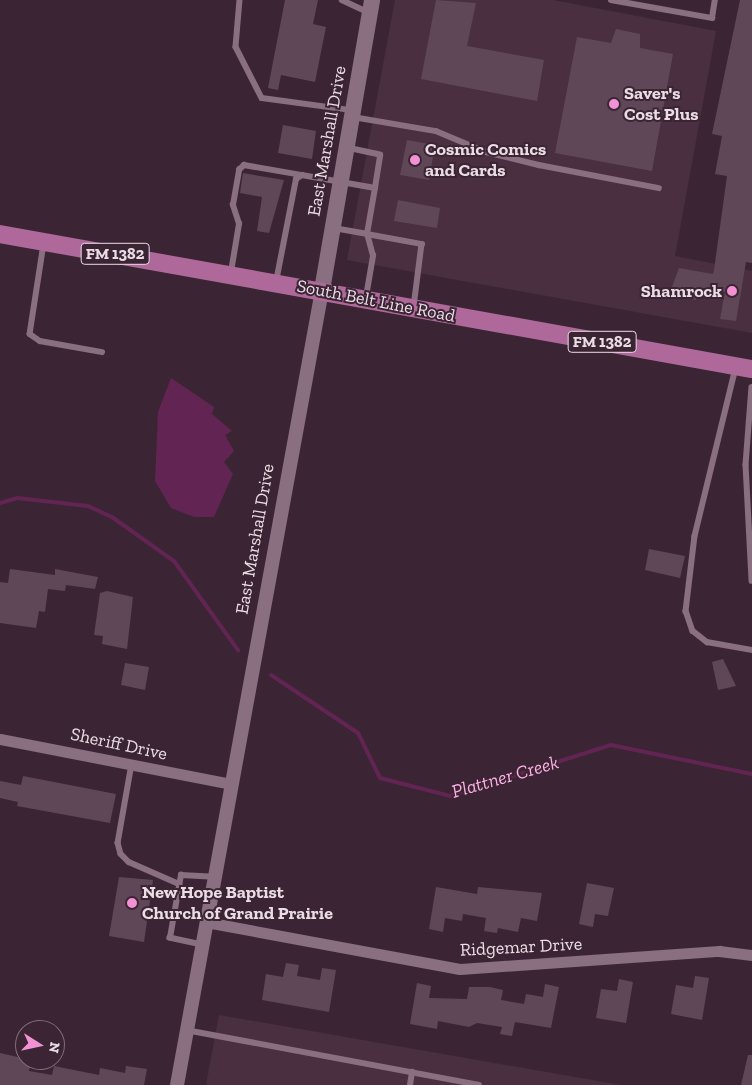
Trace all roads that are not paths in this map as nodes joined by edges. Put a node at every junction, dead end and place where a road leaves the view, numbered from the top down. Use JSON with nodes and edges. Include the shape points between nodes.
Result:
{"nodes":[{"id":1,"x":240,"y":0,"type":"edge"},
{"id":2,"x":342,"y":0,"type":"edge"},
{"id":3,"x":611,"y":0,"type":"edge"},
{"id":4,"x":715,"y":0,"type":"edge"},
{"id":5,"x":371,"y":6,"type":"edge"},
{"id":6,"x":352,"y":113,"type":"junction"},
{"id":7,"x":346,"y":148,"type":"junction"},
{"id":8,"x":302,"y":175,"type":"junction"},
{"id":9,"x":340,"y":181,"type":"junction"},
{"id":10,"x":376,"y":188,"type":"junction"},
{"id":11,"x":659,"y":188,"type":"dead end"},
{"id":12,"x":332,"y":227,"type":"junction"},
{"id":13,"x":0,"y":234,"type":"edge"},
{"id":14,"x":367,"y":234,"type":"junction"},
{"id":15,"x":44,"y":242,"type":"junction"},
{"id":16,"x":231,"y":275,"type":"junction"},
{"id":17,"x":275,"y":283,"type":"junction"},
{"id":18,"x":322,"y":290,"type":"junction"},
{"id":19,"x":365,"y":299,"type":"junction"},
{"id":20,"x":414,"y":308,"type":"junction"},
{"id":21,"x":102,"y":352,"type":"dead end"},
{"id":22,"x":744,"y":368,"type":"edge"},
{"id":23,"x":752,"y":387,"type":"edge"},
{"id":24,"x":752,"y":581,"type":"edge"},
{"id":25,"x":752,"y":650,"type":"edge"},
{"id":26,"x":0,"y":739,"type":"edge"},
{"id":27,"x":132,"y":764,"type":"junction"},
{"id":28,"x":231,"y":784,"type":"junction"},
{"id":29,"x":214,"y":877,"type":"junction"},
{"id":30,"x":179,"y":884,"type":"junction"},
{"id":31,"x":206,"y":922,"type":"junction"},
{"id":32,"x":202,"y":945,"type":"junction"},
{"id":33,"x":752,"y":955,"type":"edge"},
{"id":34,"x":186,"y":1030,"type":"junction"},
{"id":35,"x":412,"y":1072,"type":"junction"},
{"id":36,"x":177,"y":1085,"type":"edge"},
{"id":37,"x":410,"y":1085,"type":"edge"},
{"id":38,"x":479,"y":1085,"type":"edge"}],
"edges":[{"from":1,"to":6,"type":"lane","via":[[236,47],[262,98]]},
{"from":2,"to":5,"type":"lane"},
{"from":3,"to":4,"type":"lane","via":[[712,18]]},
{"from":5,"to":6,"type":"main road","name":"East Marshall Drive"},
{"from":6,"to":7,"type":"main road","name":"East Marshall Drive"},
{"from":6,"to":11,"type":"lane","via":[[436,131],[495,154]]},
{"from":7,"to":9,"type":"main road","name":"East Marshall Drive"},
{"from":7,"to":10,"type":"lane","via":[[380,155]]},
{"from":8,"to":9,"type":"lane"},
{"from":8,"to":16,"type":"lane","via":[[244,165],[239,170],[233,205],[239,224]]},
{"from":8,"to":17,"type":"lane","via":[[296,179]]},
{"from":9,"to":10,"type":"lane"},
{"from":9,"to":12,"type":"main road","name":"East Marshall Drive"},
{"from":10,"to":14,"type":"lane"},
{"from":12,"to":14,"type":"lane"},
{"from":12,"to":18,"type":"main road","name":"East Marshall Drive"},
{"from":13,"to":15,"type":"main road","name":"South Belt Line Road","number":"FM 1382"},
{"from":14,"to":19,"type":"lane","via":[[374,256]]},
{"from":14,"to":20,"type":"lane","via":[[422,244]]},
{"from":15,"to":16,"type":"main road","name":"South Belt Line Road","number":"FM 1382"},
{"from":15,"to":21,"type":"lane","via":[[30,334],[40,341]]},
{"from":16,"to":17,"type":"main road","name":"South Belt Line Road","number":"FM 1382"},
{"from":17,"to":18,"type":"main road","name":"South Belt Line Road","number":"FM 1382"},
{"from":18,"to":19,"type":"main road","name":"South Belt Line Road","number":"FM 1382"},
{"from":18,"to":28,"type":"street","name":"East Marshall Drive"},
{"from":19,"to":20,"type":"main road","name":"South Belt Line Road","number":"FM 1382"},
{"from":20,"to":22,"type":"main road","name":"South Belt Line Road","number":"FM 1382"},
{"from":22,"to":25,"type":"lane","via":[[695,536],[686,611],[693,631],[707,642]]},
{"from":23,"to":24,"type":"lane","via":[[746,465]]},
{"from":26,"to":27,"type":"street","name":"Sheriff Drive"},
{"from":27,"to":28,"type":"street","name":"Sheriff Drive"},
{"from":27,"to":30,"type":"lane","via":[[118,843],[121,854],[129,862]]},
{"from":28,"to":29,"type":"street","name":"East Marshall Drive"},
{"from":29,"to":30,"type":"lane","via":[[181,874]]},
{"from":29,"to":31,"type":"street","name":"East Marshall Drive"},
{"from":30,"to":32,"type":"lane","via":[[170,938]]},
{"from":31,"to":32,"type":"street","name":"East Marshall Drive"},
{"from":31,"to":33,"type":"street","name":"Ridgemar Drive","via":[[460,970],[719,951]]},
{"from":32,"to":34,"type":"street","name":"East Marshall Drive"},
{"from":34,"to":35,"type":"lane"},
{"from":34,"to":36,"type":"street","name":"East Marshall Drive"},
{"from":35,"to":37,"type":"lane"},
{"from":35,"to":38,"type":"lane"}]}
